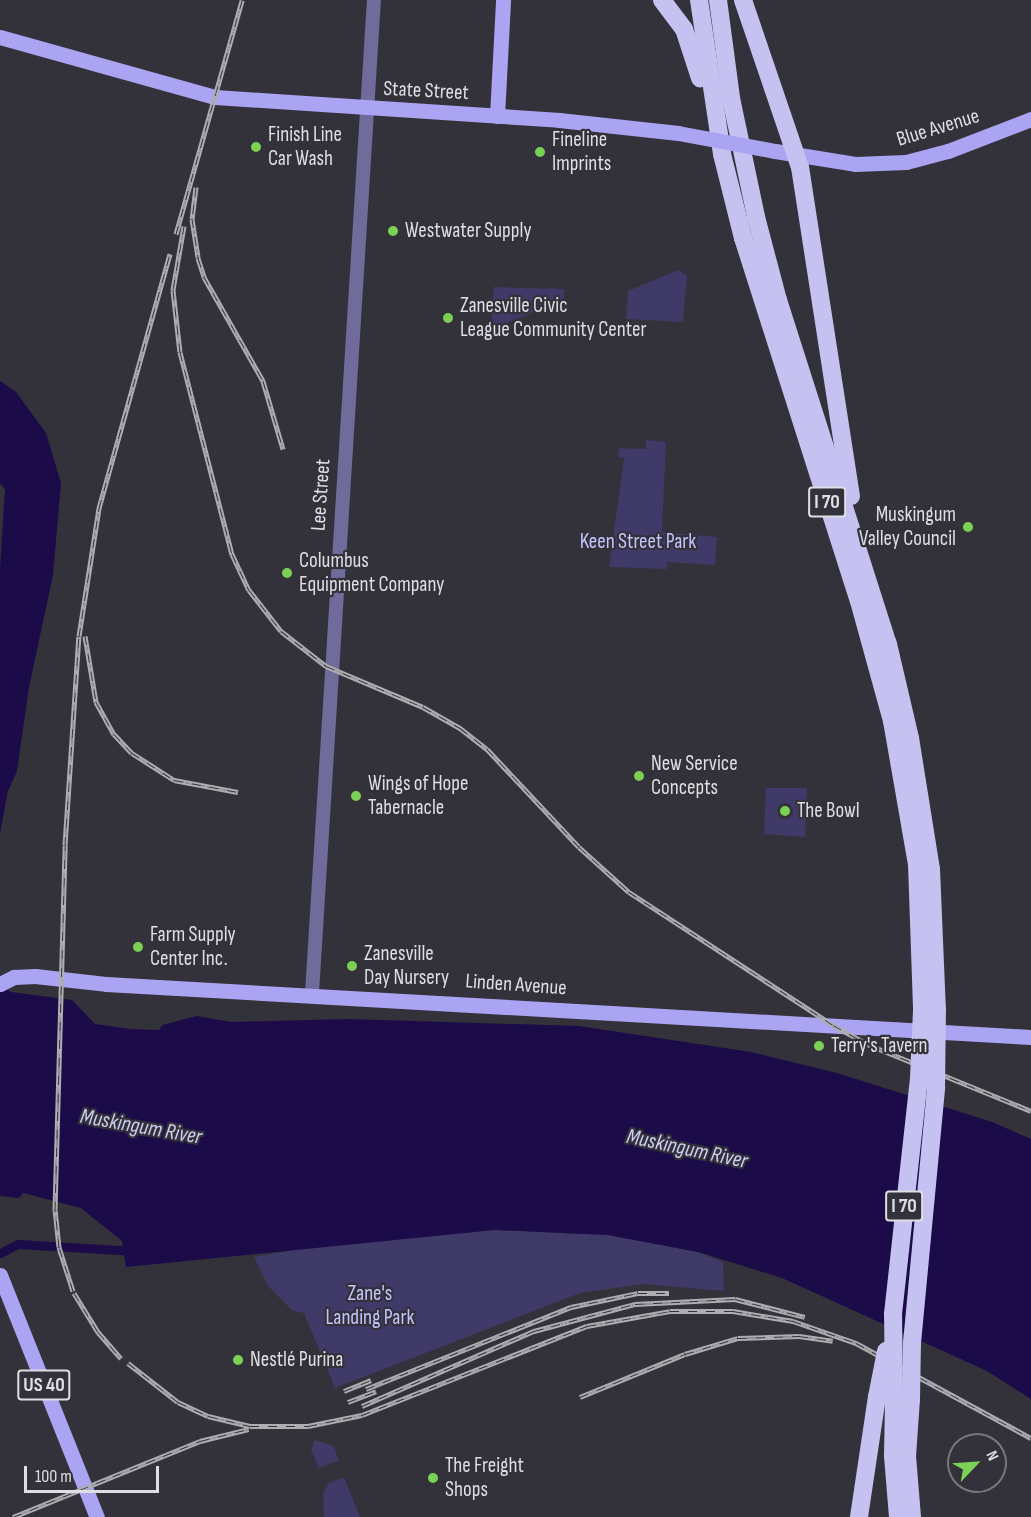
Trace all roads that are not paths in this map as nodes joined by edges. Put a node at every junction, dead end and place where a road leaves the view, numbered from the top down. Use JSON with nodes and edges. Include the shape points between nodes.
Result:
{"nodes":[{"id":1,"x":374,"y":0,"type":"edge"},
{"id":2,"x":503,"y":0,"type":"edge"},
{"id":3,"x":662,"y":0,"type":"edge"},
{"id":4,"x":699,"y":0,"type":"edge"},
{"id":5,"x":718,"y":0,"type":"edge"},
{"id":6,"x":743,"y":0,"type":"edge"},
{"id":7,"x":0,"y":37,"type":"edge"},
{"id":8,"x":367,"y":109,"type":"junction"},
{"id":9,"x":497,"y":116,"type":"junction"},
{"id":10,"x":1031,"y":119,"type":"edge"},
{"id":11,"x":722,"y":154,"type":"junction"},
{"id":12,"x":794,"y":154,"type":"junction"},
{"id":13,"x":855,"y":164,"type":"joint"},
{"id":14,"x":861,"y":557,"type":"junction"},
{"id":15,"x":2,"y":982,"type":"edge"},
{"id":16,"x":312,"y":993,"type":"junction"},
{"id":17,"x":929,"y":1010,"type":"junction"},
{"id":18,"x":1031,"y":1037,"type":"edge"},
{"id":19,"x":0,"y":1275,"type":"edge"},
{"id":20,"x":894,"y":1400,"type":"junction"},
{"id":21,"x":96,"y":1517,"type":"edge"},
{"id":22,"x":859,"y":1517,"type":"edge"},
{"id":23,"x":898,"y":1517,"type":"edge"},
{"id":24,"x":912,"y":1517,"type":"edge"}],
"edges":[{"from":1,"to":8,"type":"street","name":"Lee Street"},
{"from":2,"to":9,"type":"main road"},
{"from":3,"to":11,"type":"highway","via":[[684,29],[693,50]]},
{"from":4,"to":11,"type":"highway","number":"I 70"},
{"from":5,"to":14,"type":"highway","number":"I 70","via":[[731,98],[756,217],[778,300]]},
{"from":6,"to":12,"type":"highway"},
{"from":7,"to":8,"type":"main road","name":"State Street","via":[[214,97]]},
{"from":8,"to":9,"type":"main road","name":"State Street"},
{"from":8,"to":16,"type":"street","name":"Lee Street"},
{"from":9,"to":12,"type":"main road","name":"State Street","bridge":true,"via":[[678,134]]},
{"from":10,"to":13,"type":"main road","name":"Blue Avenue","via":[[937,155],[906,162]]},
{"from":11,"to":17,"type":"highway","number":"I 70","via":[[743,238],[855,590],[892,721],[917,864]]},
{"from":12,"to":13,"type":"main road","name":"State Street"},
{"from":12,"to":14,"type":"highway","via":[[800,167]]},
{"from":14,"to":17,"type":"highway","number":"I 70","via":[[888,644],[923,804],[936,934]]},
{"from":15,"to":16,"type":"main road","name":"Linden Avenue","via":[[35,976],[106,984]]},
{"from":16,"to":18,"type":"main road","name":"Linden Avenue"},
{"from":17,"to":20,"type":"highway","number":"I 70","bridge":true,"via":[[893,1314]]},
{"from":17,"to":20,"type":"highway","number":"I 70","bridge":true,"via":[[936,1087],[912,1344]]},
{"from":19,"to":21,"type":"main road","number":"US 40"},
{"from":20,"to":22,"type":"highway"},
{"from":20,"to":23,"type":"highway","number":"I 70","via":[[892,1456]]},
{"from":20,"to":24,"type":"highway","number":"I 70","via":[[908,1456]]}]}
